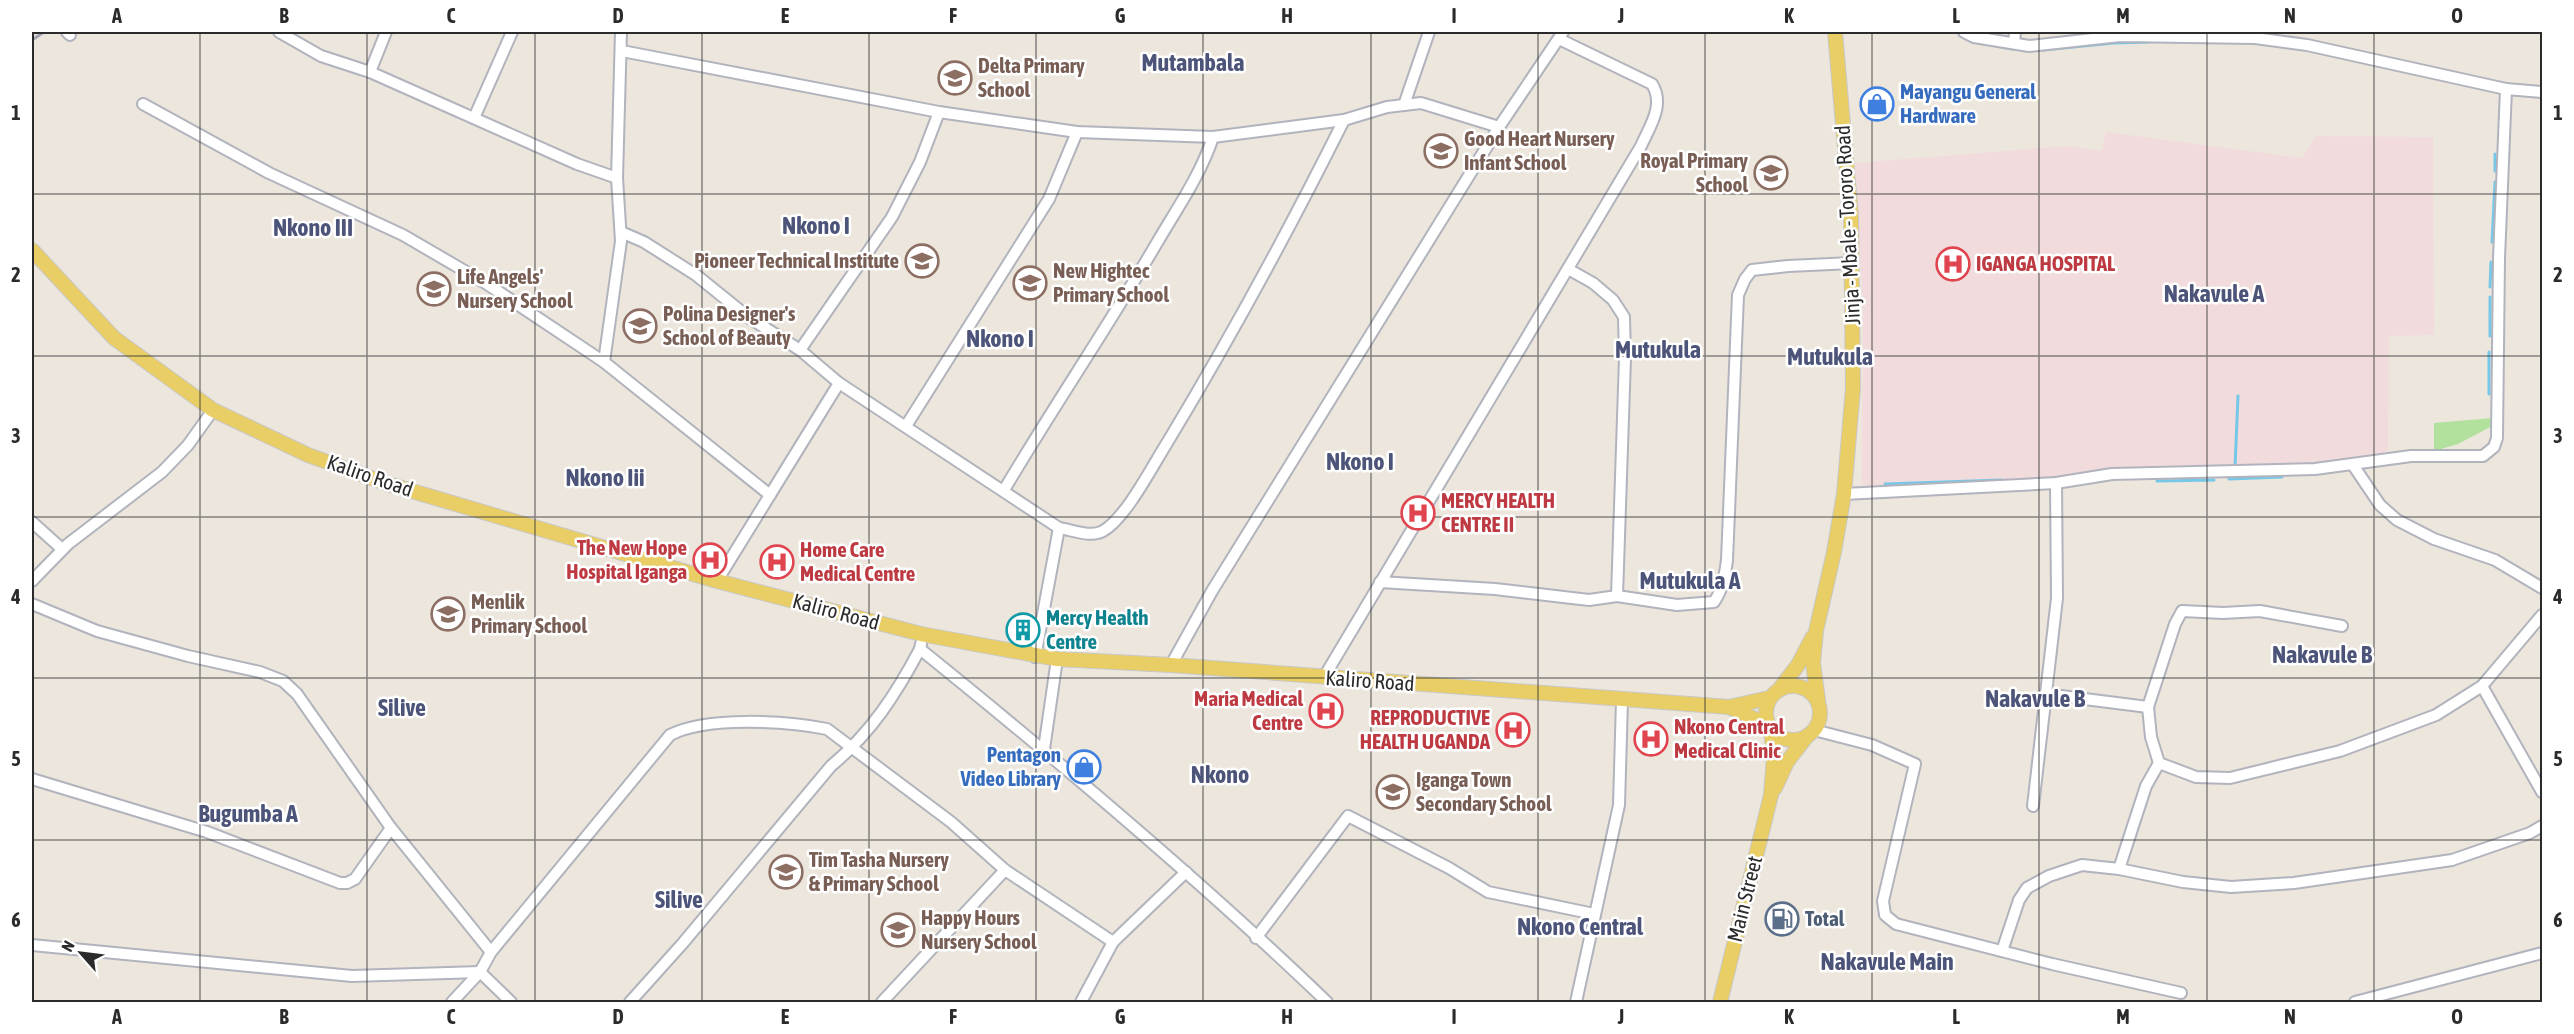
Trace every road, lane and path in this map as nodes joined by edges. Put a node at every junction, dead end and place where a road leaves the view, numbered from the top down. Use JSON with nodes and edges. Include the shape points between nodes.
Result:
{"nodes":[{"id":1,"x":279,"y":32,"type":"edge"},
{"id":2,"x":386,"y":32,"type":"edge"},
{"id":3,"x":512,"y":32,"type":"edge"},
{"id":4,"x":621,"y":32,"type":"edge"},
{"id":5,"x":1429,"y":32,"type":"edge"},
{"id":6,"x":1835,"y":32,"type":"edge"},
{"id":7,"x":1964,"y":32,"type":"edge"},
{"id":8,"x":2015,"y":32,"type":"edge"},
{"id":9,"x":1561,"y":35,"type":"edge"},
{"id":10,"x":2013,"y":44,"type":"junction"},
{"id":11,"x":622,"y":51,"type":"junction"},
{"id":12,"x":370,"y":72,"type":"junction"},
{"id":13,"x":2506,"y":89,"type":"junction"},
{"id":14,"x":2542,"y":93,"type":"edge"},
{"id":15,"x":142,"y":104,"type":"dead end"},
{"id":16,"x":1404,"y":105,"type":"junction"},
{"id":17,"x":939,"y":112,"type":"junction"},
{"id":18,"x":474,"y":118,"type":"junction"},
{"id":19,"x":1344,"y":120,"type":"junction"},
{"id":20,"x":1499,"y":127,"type":"junction"},
{"id":21,"x":1077,"y":132,"type":"junction"},
{"id":22,"x":1213,"y":137,"type":"junction"},
{"id":23,"x":617,"y":178,"type":"junction"},
{"id":24,"x":621,"y":232,"type":"junction"},
{"id":25,"x":32,"y":249,"type":"edge"},
{"id":26,"x":1852,"y":263,"type":"junction"},
{"id":27,"x":1568,"y":269,"type":"junction"},
{"id":28,"x":800,"y":350,"type":"junction"},
{"id":29,"x":604,"y":362,"type":"junction"},
{"id":30,"x":839,"y":383,"type":"junction"},
{"id":31,"x":213,"y":410,"type":"junction"},
{"id":32,"x":906,"y":426,"type":"junction"},
{"id":33,"x":2353,"y":465,"type":"junction"},
{"id":34,"x":2056,"y":483,"type":"junction"},
{"id":35,"x":1004,"y":490,"type":"junction"},
{"id":36,"x":1844,"y":494,"type":"junction"},
{"id":37,"x":770,"y":495,"type":"junction"},
{"id":38,"x":32,"y":522,"type":"edge"},
{"id":39,"x":1059,"y":528,"type":"junction"},
{"id":40,"x":62,"y":549,"type":"junction"},
{"id":41,"x":32,"y":581,"type":"edge"},
{"id":42,"x":717,"y":581,"type":"junction"},
{"id":43,"x":1380,"y":582,"type":"junction"},
{"id":44,"x":2542,"y":588,"type":"edge"},
{"id":45,"x":1617,"y":596,"type":"junction"},
{"id":46,"x":32,"y":604,"type":"edge"},
{"id":47,"x":2542,"y":615,"type":"edge"},
{"id":48,"x":2342,"y":626,"type":"dead end"},
{"id":49,"x":1816,"y":631,"type":"junction"},
{"id":50,"x":921,"y":634,"type":"junction"},
{"id":51,"x":920,"y":649,"type":"junction"},
{"id":52,"x":1035,"y":657,"type":"junction"},
{"id":53,"x":1057,"y":660,"type":"junction"},
{"id":54,"x":1171,"y":665,"type":"junction"},
{"id":55,"x":1324,"y":677,"type":"junction"},
{"id":56,"x":2482,"y":686,"type":"junction"},
{"id":57,"x":1781,"y":687,"type":"junction"},
{"id":58,"x":2045,"y":694,"type":"junction"},
{"id":59,"x":1769,"y":698,"type":"junction"},
{"id":60,"x":1622,"y":700,"type":"junction"},
{"id":61,"x":1818,"y":700,"type":"junction"},
{"id":62,"x":1729,"y":707,"type":"junction"},
{"id":63,"x":2148,"y":707,"type":"junction"},
{"id":64,"x":1769,"y":728,"type":"junction"},
{"id":65,"x":1811,"y":733,"type":"junction"},
{"id":66,"x":854,"y":748,"type":"junction"},
{"id":67,"x":1044,"y":749,"type":"junction"},
{"id":68,"x":2158,"y":763,"type":"junction"},
{"id":69,"x":32,"y":779,"type":"edge"},
{"id":70,"x":2542,"y":792,"type":"edge"},
{"id":71,"x":1771,"y":795,"type":"junction"},
{"id":72,"x":2033,"y":806,"type":"dead end"},
{"id":73,"x":2542,"y":826,"type":"edge"},
{"id":74,"x":392,"y":828,"type":"junction"},
{"id":75,"x":2119,"y":869,"type":"junction"},
{"id":76,"x":1005,"y":870,"type":"junction"},
{"id":77,"x":1186,"y":872,"type":"junction"},
{"id":78,"x":1594,"y":914,"type":"junction"},
{"id":79,"x":1256,"y":938,"type":"junction"},
{"id":80,"x":1113,"y":942,"type":"junction"},
{"id":81,"x":32,"y":945,"type":"edge"},
{"id":82,"x":2002,"y":951,"type":"junction"},
{"id":83,"x":491,"y":952,"type":"junction"},
{"id":84,"x":2542,"y":953,"type":"edge"},
{"id":85,"x":480,"y":972,"type":"junction"},
{"id":86,"x":2181,"y":993,"type":"dead end"},
{"id":87,"x":1086,"y":1001,"type":"edge"},
{"id":88,"x":452,"y":1002,"type":"edge"},
{"id":89,"x":511,"y":1002,"type":"edge"},
{"id":90,"x":630,"y":1002,"type":"edge"},
{"id":91,"x":882,"y":1002,"type":"edge"},
{"id":92,"x":1327,"y":1002,"type":"edge"},
{"id":93,"x":1576,"y":1002,"type":"edge"},
{"id":94,"x":1720,"y":1002,"type":"edge"},
{"id":95,"x":2355,"y":1002,"type":"edge"}],
"edges":[{"from":1,"to":12,"type":"street","via":[[321,56]]},
{"from":2,"to":12,"type":"street"},
{"from":3,"to":18,"type":"street"},
{"from":4,"to":11,"type":"street"},
{"from":5,"to":16,"type":"street"},
{"from":6,"to":26,"type":"main road","name":"Jinja - Mbale - Tororo Road","via":[[1851,208]]},
{"from":7,"to":10,"type":"street"},
{"from":8,"to":10,"type":"street"},
{"from":9,"to":20,"type":"street"},
{"from":9,"to":27,"type":"street","via":[[1653,84],[1659,95],[1658,108],[1641,146]]},
{"from":10,"to":13,"type":"street","via":[[2029,46],[2120,36],[2255,38],[2307,45]]},
{"from":11,"to":17,"type":"street"},
{"from":11,"to":23,"type":"street"},
{"from":12,"to":18,"type":"street"},
{"from":13,"to":14,"type":"street"},
{"from":13,"to":33,"type":"street","via":[[2498,422],[2494,447],[2476,458],[2411,456]]},
{"from":15,"to":29,"type":"street","via":[[268,173],[403,235],[488,284]]},
{"from":16,"to":19,"type":"street"},
{"from":16,"to":20,"type":"street","via":[[1421,103]]},
{"from":17,"to":21,"type":"street"},
{"from":17,"to":28,"type":"street","via":[[920,162],[892,217]]},
{"from":18,"to":23,"type":"street"},
{"from":19,"to":22,"type":"street"},
{"from":19,"to":39,"type":"street","via":[[1287,234],[1131,501],[1104,530],[1092,534]]},
{"from":20,"to":54,"type":"street","via":[[1212,591]]},
{"from":21,"to":22,"type":"street"},
{"from":21,"to":32,"type":"street","via":[[1048,199]]},
{"from":22,"to":35,"type":"street","via":[[1205,163]]},
{"from":23,"to":24,"type":"street"},
{"from":24,"to":28,"type":"street","via":[[696,275],[748,317]]},
{"from":24,"to":29,"type":"street"},
{"from":25,"to":31,"type":"main road","name":"Kaliro Road","via":[[114,338]]},
{"from":26,"to":36,"type":"main road","name":"Jinja - Mbale - Tororo Road","via":[[1853,388]]},
{"from":26,"to":45,"type":"street","via":[[1752,270],[1738,295],[1727,560],[1725,577],[1714,602],[1677,605]]},
{"from":27,"to":43,"type":"street"},
{"from":27,"to":45,"type":"street","via":[[1613,300],[1624,317]]},
{"from":28,"to":30,"type":"street"},
{"from":29,"to":37,"type":"street"},
{"from":30,"to":32,"type":"street"},
{"from":30,"to":37,"type":"street"},
{"from":31,"to":40,"type":"street","via":[[162,472]]},
{"from":31,"to":42,"type":"main road","name":"Kaliro Road","via":[[308,455],[388,484]]},
{"from":32,"to":35,"type":"street"},
{"from":33,"to":34,"type":"street","via":[[2228,473],[2112,474]]},
{"from":33,"to":44,"type":"street","via":[[2380,505],[2397,519],[2433,539],[2495,560]]},
{"from":34,"to":36,"type":"street"},
{"from":34,"to":58,"type":"street","via":[[2057,598]]},
{"from":35,"to":39,"type":"street"},
{"from":36,"to":49,"type":"main road","name":"Jinja - Mbale - Tororo Road"},
{"from":37,"to":42,"type":"street"},
{"from":38,"to":40,"type":"street"},
{"from":39,"to":52,"type":"street"},
{"from":40,"to":41,"type":"street"},
{"from":42,"to":50,"type":"main road","name":"Kaliro Road"},
{"from":43,"to":45,"type":"street","via":[[1589,600]]},
{"from":43,"to":55,"type":"street"},
{"from":46,"to":74,"type":"street","via":[[97,631],[283,681],[297,694]]},
{"from":47,"to":56,"type":"street"},
{"from":48,"to":63,"type":"street","via":[[2260,611],[2182,611]]},
{"from":49,"to":57,"type":"main road","name":"Jinja - Mbale - Tororo Road"},
{"from":49,"to":61,"type":"main road","name":"Jinja - Mbale - Tororo Road","via":[[1813,663]]},
{"from":50,"to":51,"type":"street"},
{"from":50,"to":52,"type":"main road","name":"Kaliro Road"},
{"from":51,"to":66,"type":"street","via":[[891,702]]},
{"from":51,"to":67,"type":"street"},
{"from":52,"to":53,"type":"main road","name":"Kaliro Road"},
{"from":53,"to":54,"type":"main road","name":"Kaliro Road"},
{"from":53,"to":67,"type":"street"},
{"from":54,"to":55,"type":"main road","name":"Kaliro Road"},
{"from":55,"to":60,"type":"main road","name":"Kaliro Road"},
{"from":56,"to":68,"type":"street","via":[[2436,715],[2340,751],[2230,778],[2196,777]]},
{"from":56,"to":70,"type":"street"},
{"from":57,"to":59,"type":"main road"},
{"from":57,"to":61,"type":"main road","via":[[1803,689]]},
{"from":58,"to":63,"type":"street"},
{"from":58,"to":72,"type":"street"},
{"from":59,"to":62,"type":"main road","name":"Kaliro Road"},
{"from":59,"to":64,"type":"main road"},
{"from":60,"to":62,"type":"main road","name":"Kaliro Road"},
{"from":60,"to":78,"type":"street","via":[[1619,805]]},
{"from":61,"to":65,"type":"main road","via":[[1821,715]]},
{"from":62,"to":64,"type":"main road","name":"Kaliro Road"},
{"from":63,"to":68,"type":"street"},
{"from":64,"to":65,"type":"main road","via":[[1789,738]]},
{"from":64,"to":71,"type":"main road","via":[[1774,757]]},
{"from":65,"to":71,"type":"main road","via":[[1787,762]]},
{"from":65,"to":82,"type":"street","via":[[1872,745],[1915,764],[1883,901],[1885,915],[1896,924]]},
{"from":66,"to":76,"type":"street","via":[[951,822]]},
{"from":66,"to":83,"type":"street","via":[[827,729],[804,725],[711,723],[670,735]]},
{"from":66,"to":90,"type":"street","via":[[823,774]]},
{"from":67,"to":77,"type":"street"},
{"from":68,"to":75,"type":"street","via":[[2145,786]]},
{"from":69,"to":74,"type":"street","via":[[207,832],[340,883],[355,879]]},
{"from":71,"to":94,"type":"main road","name":"Main Street"},
{"from":73,"to":75,"type":"street","via":[[2452,860],[2294,883],[2231,886],[2183,882]]},
{"from":74,"to":83,"type":"street"},
{"from":75,"to":82,"type":"street","via":[[2082,865],[2027,888],[2019,900]]},
{"from":76,"to":80,"type":"street"},
{"from":76,"to":91,"type":"street"},
{"from":77,"to":79,"type":"street"},
{"from":77,"to":80,"type":"street"},
{"from":78,"to":79,"type":"street","via":[[1488,892],[1347,816]]},
{"from":78,"to":93,"type":"street"},
{"from":79,"to":92,"type":"street"},
{"from":80,"to":87,"type":"street"},
{"from":81,"to":85,"type":"street","via":[[352,976]]},
{"from":82,"to":86,"type":"street"},
{"from":83,"to":85,"type":"street"},
{"from":84,"to":95,"type":"street"},
{"from":85,"to":88,"type":"street"},
{"from":85,"to":89,"type":"street"}]}
